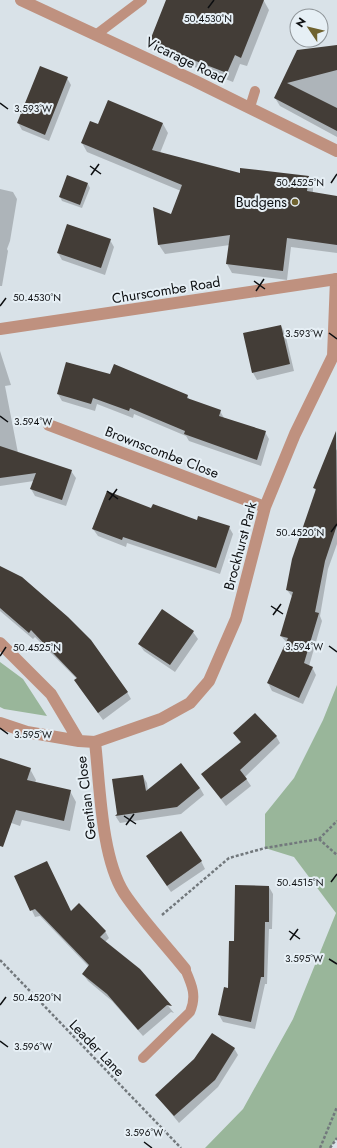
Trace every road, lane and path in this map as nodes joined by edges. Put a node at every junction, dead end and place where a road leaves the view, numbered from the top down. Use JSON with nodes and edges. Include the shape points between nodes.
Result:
{"nodes":[{"id":1,"x":20,"y":0,"type":"edge"},
{"id":2,"x":142,"y":0,"type":"edge"},
{"id":3,"x":97,"y":34,"type":"junction"},
{"id":4,"x":255,"y":91,"type":"dead end"},
{"id":5,"x":250,"y":107,"type":"junction"},
{"id":6,"x":337,"y":151,"type":"edge"},
{"id":7,"x":337,"y":279,"type":"edge"},
{"id":8,"x":0,"y":330,"type":"edge"},
{"id":9,"x":48,"y":425,"type":"dead end"},
{"id":10,"x":264,"y":507,"type":"junction"},
{"id":11,"x":1,"y":644,"type":"edge"},
{"id":12,"x":0,"y":723,"type":"edge"},
{"id":13,"x":79,"y":741,"type":"junction"},
{"id":14,"x":95,"y":742,"type":"junction"},
{"id":15,"x":337,"y":821,"type":"edge"},
{"id":16,"x":319,"y":839,"type":"junction"},
{"id":17,"x":337,"y":855,"type":"edge"},
{"id":18,"x":150,"y":925,"type":"junction"},
{"id":19,"x":0,"y":960,"type":"edge"},
{"id":20,"x":185,"y":969,"type":"joint"},
{"id":21,"x":143,"y":1058,"type":"dead end"},
{"id":22,"x":337,"y":1108,"type":"edge"},
{"id":23,"x":337,"y":1138,"type":"edge"},
{"id":24,"x":181,"y":1148,"type":"edge"},
{"id":25,"x":320,"y":1148,"type":"edge"},
{"id":26,"x":330,"y":1148,"type":"edge"}],
"edges":[{"from":1,"to":3,"type":"street","name":"Vicarage Road"},
{"from":2,"to":3,"type":"lane"},
{"from":3,"to":5,"type":"street","name":"Vicarage Road"},
{"from":4,"to":5,"type":"lane"},
{"from":5,"to":6,"type":"street","name":"Vicarage Road"},
{"from":7,"to":8,"type":"street","name":"Churscombe Road"},
{"from":7,"to":10,"type":"street","name":"Brockhurst Park","via":[[333,356]]},
{"from":9,"to":10,"type":"street","name":"Brownscombe Close"},
{"from":10,"to":14,"type":"street","name":"Brockhurst Park","via":[[236,619],[209,680],[190,703],[161,719]]},
{"from":11,"to":13,"type":"street","via":[[51,694]]},
{"from":12,"to":13,"type":"street","name":"Brockhurst Park","via":[[27,732]]},
{"from":13,"to":14,"type":"street","name":"Brockhurst Park"},
{"from":14,"to":18,"type":"street","name":"Gentian Close","via":[[108,852],[124,892]]},
{"from":15,"to":16,"type":"path"},
{"from":16,"to":17,"type":"path"},
{"from":16,"to":18,"type":"path","via":[[265,848],[229,858]]},
{"from":18,"to":20,"type":"street","name":"Gentian Close"},
{"from":19,"to":24,"type":"path","name":"Leader Lane"},
{"from":20,"to":21,"type":"lane","via":[[194,990],[194,1003],[190,1012]]},
{"from":22,"to":25,"type":"path"},
{"from":23,"to":26,"type":"path"}]}
